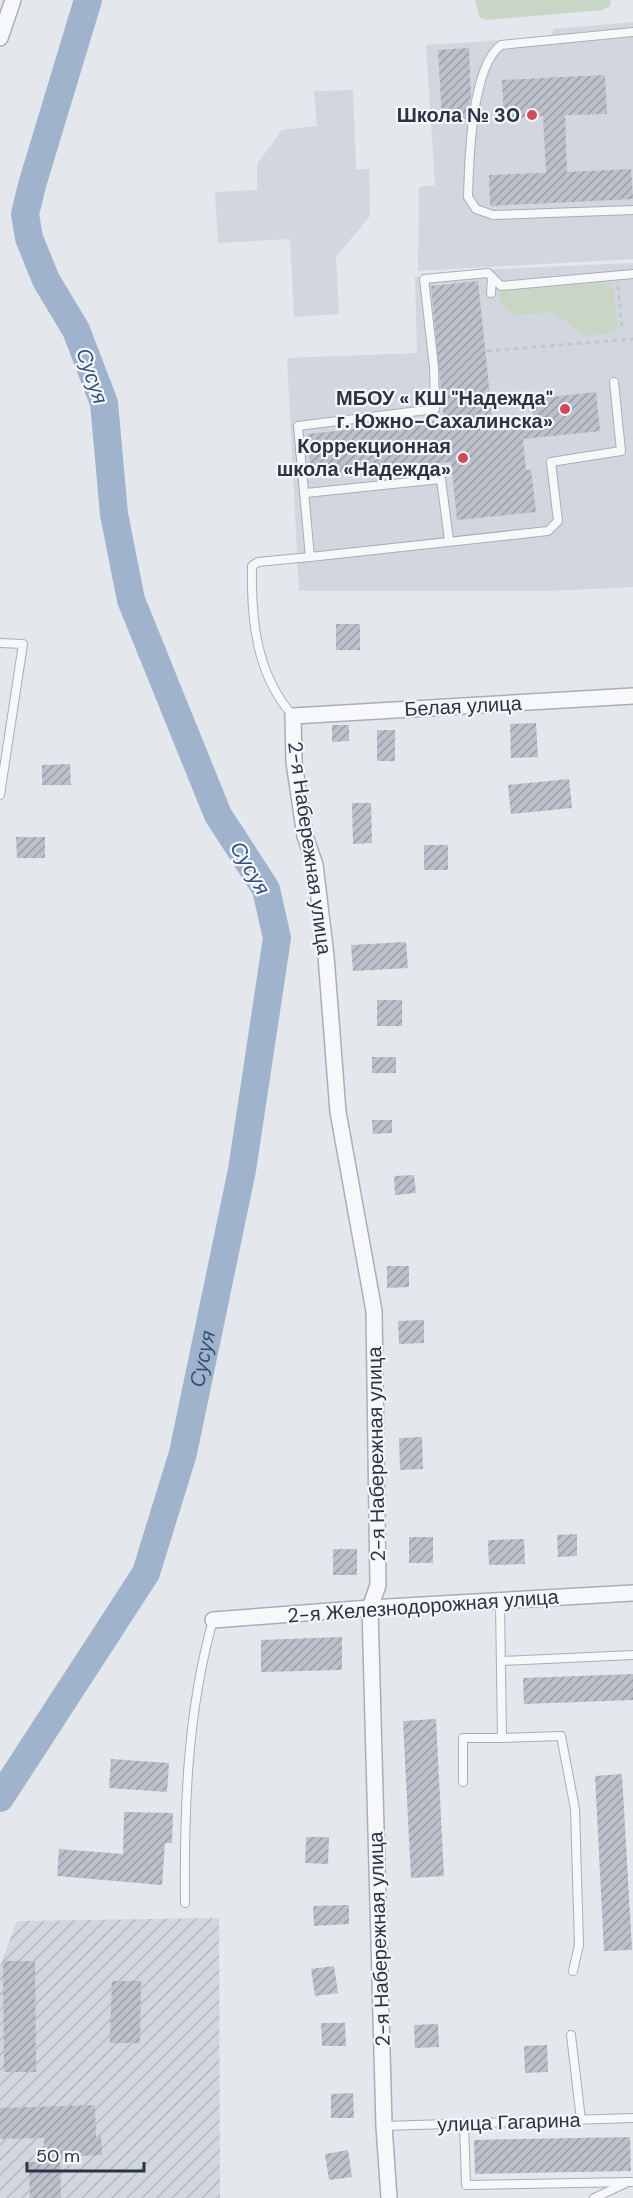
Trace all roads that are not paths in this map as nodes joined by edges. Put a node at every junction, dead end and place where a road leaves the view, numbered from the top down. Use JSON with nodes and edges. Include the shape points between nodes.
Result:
{"nodes":[{"id":1,"x":13,"y":0,"type":"edge"},
{"id":2,"x":633,"y":32,"type":"edge"},
{"id":3,"x":0,"y":38,"type":"edge"},
{"id":4,"x":633,"y":210,"type":"edge"},
{"id":5,"x":633,"y":274,"type":"edge"},
{"id":6,"x":492,"y":277,"type":"junction"},
{"id":7,"x":491,"y":293,"type":"dead end"},
{"id":8,"x":614,"y":382,"type":"dead end"},
{"id":9,"x":306,"y":493,"type":"junction"},
{"id":10,"x":448,"y":540,"type":"junction"},
{"id":11,"x":310,"y":557,"type":"junction"},
{"id":12,"x":0,"y":643,"type":"edge"},
{"id":13,"x":633,"y":696,"type":"edge"},
{"id":14,"x":293,"y":716,"type":"junction"},
{"id":15,"x":0,"y":795,"type":"edge"},
{"id":16,"x":633,"y":1593,"type":"edge"},
{"id":17,"x":500,"y":1602,"type":"junction"},
{"id":18,"x":370,"y":1608,"type":"junction"},
{"id":19,"x":213,"y":1620,"type":"joint"},
{"id":20,"x":633,"y":1655,"type":"edge"},
{"id":21,"x":501,"y":1661,"type":"junction"},
{"id":22,"x":502,"y":1738,"type":"junction"},
{"id":23,"x":463,"y":1782,"type":"dead end"},
{"id":24,"x":185,"y":1904,"type":"dead end"},
{"id":25,"x":573,"y":1971,"type":"dead end"},
{"id":26,"x":571,"y":2035,"type":"dead end"},
{"id":27,"x":633,"y":2118,"type":"edge"},
{"id":28,"x":581,"y":2120,"type":"junction"},
{"id":29,"x":464,"y":2123,"type":"junction"},
{"id":30,"x":384,"y":2126,"type":"junction"},
{"id":31,"x":632,"y":2181,"type":"edge"},
{"id":32,"x":389,"y":2198,"type":"edge"},
{"id":33,"x":594,"y":2198,"type":"edge"}],
"edges":[{"from":1,"to":3,"type":"street"},
{"from":2,"to":4,"type":"lane","via":[[501,45],[494,50],[485,66],[477,100],[468,197],[476,209],[493,215]]},
{"from":5,"to":6,"type":"lane","via":[[501,286]]},
{"from":6,"to":7,"type":"lane"},
{"from":6,"to":9,"type":"lane","via":[[488,273],[424,279],[435,409],[298,426]]},
{"from":8,"to":10,"type":"lane","via":[[621,451],[552,462],[558,521],[548,531]]},
{"from":9,"to":10,"type":"lane","via":[[441,479]]},
{"from":9,"to":11,"type":"lane"},
{"from":10,"to":11,"type":"lane"},
{"from":11,"to":14,"type":"lane","via":[[258,562],[252,566],[253,615],[260,658],[280,702]]},
{"from":12,"to":15,"type":"lane","via":[[23,644]]},
{"from":13,"to":14,"type":"street","name":"Белая улица"},
{"from":14,"to":18,"type":"street","name":"2-я Набережная улица","via":[[294,762],[305,836],[315,865],[326,956],[338,1112],[374,1311],[378,1585]]},
{"from":16,"to":17,"type":"street","name":"2-я Железнодорожная улица"},
{"from":17,"to":18,"type":"street","name":"2-я Железнодорожная улица"},
{"from":17,"to":21,"type":"lane"},
{"from":18,"to":19,"type":"street","name":"2-я Железнодорожная улица"},
{"from":18,"to":30,"type":"street","name":"2-я Набережная улица"},
{"from":19,"to":24,"type":"lane","via":[[204,1652],[192,1737],[184,1820]]},
{"from":20,"to":21,"type":"lane"},
{"from":21,"to":22,"type":"lane"},
{"from":22,"to":23,"type":"lane","via":[[463,1738]]},
{"from":22,"to":25,"type":"lane","via":[[561,1736],[575,1809],[579,1945]]},
{"from":26,"to":28,"type":"lane"},
{"from":27,"to":28,"type":"lane","name":"улица Гагарина"},
{"from":28,"to":29,"type":"lane","name":"улица Гагарина"},
{"from":29,"to":30,"type":"lane","name":"улица Гагарина"},
{"from":29,"to":31,"type":"lane","via":[[466,2185]]},
{"from":30,"to":32,"type":"street","name":"2-я Набережная улица"},
{"from":31,"to":33,"type":"lane"}]}
